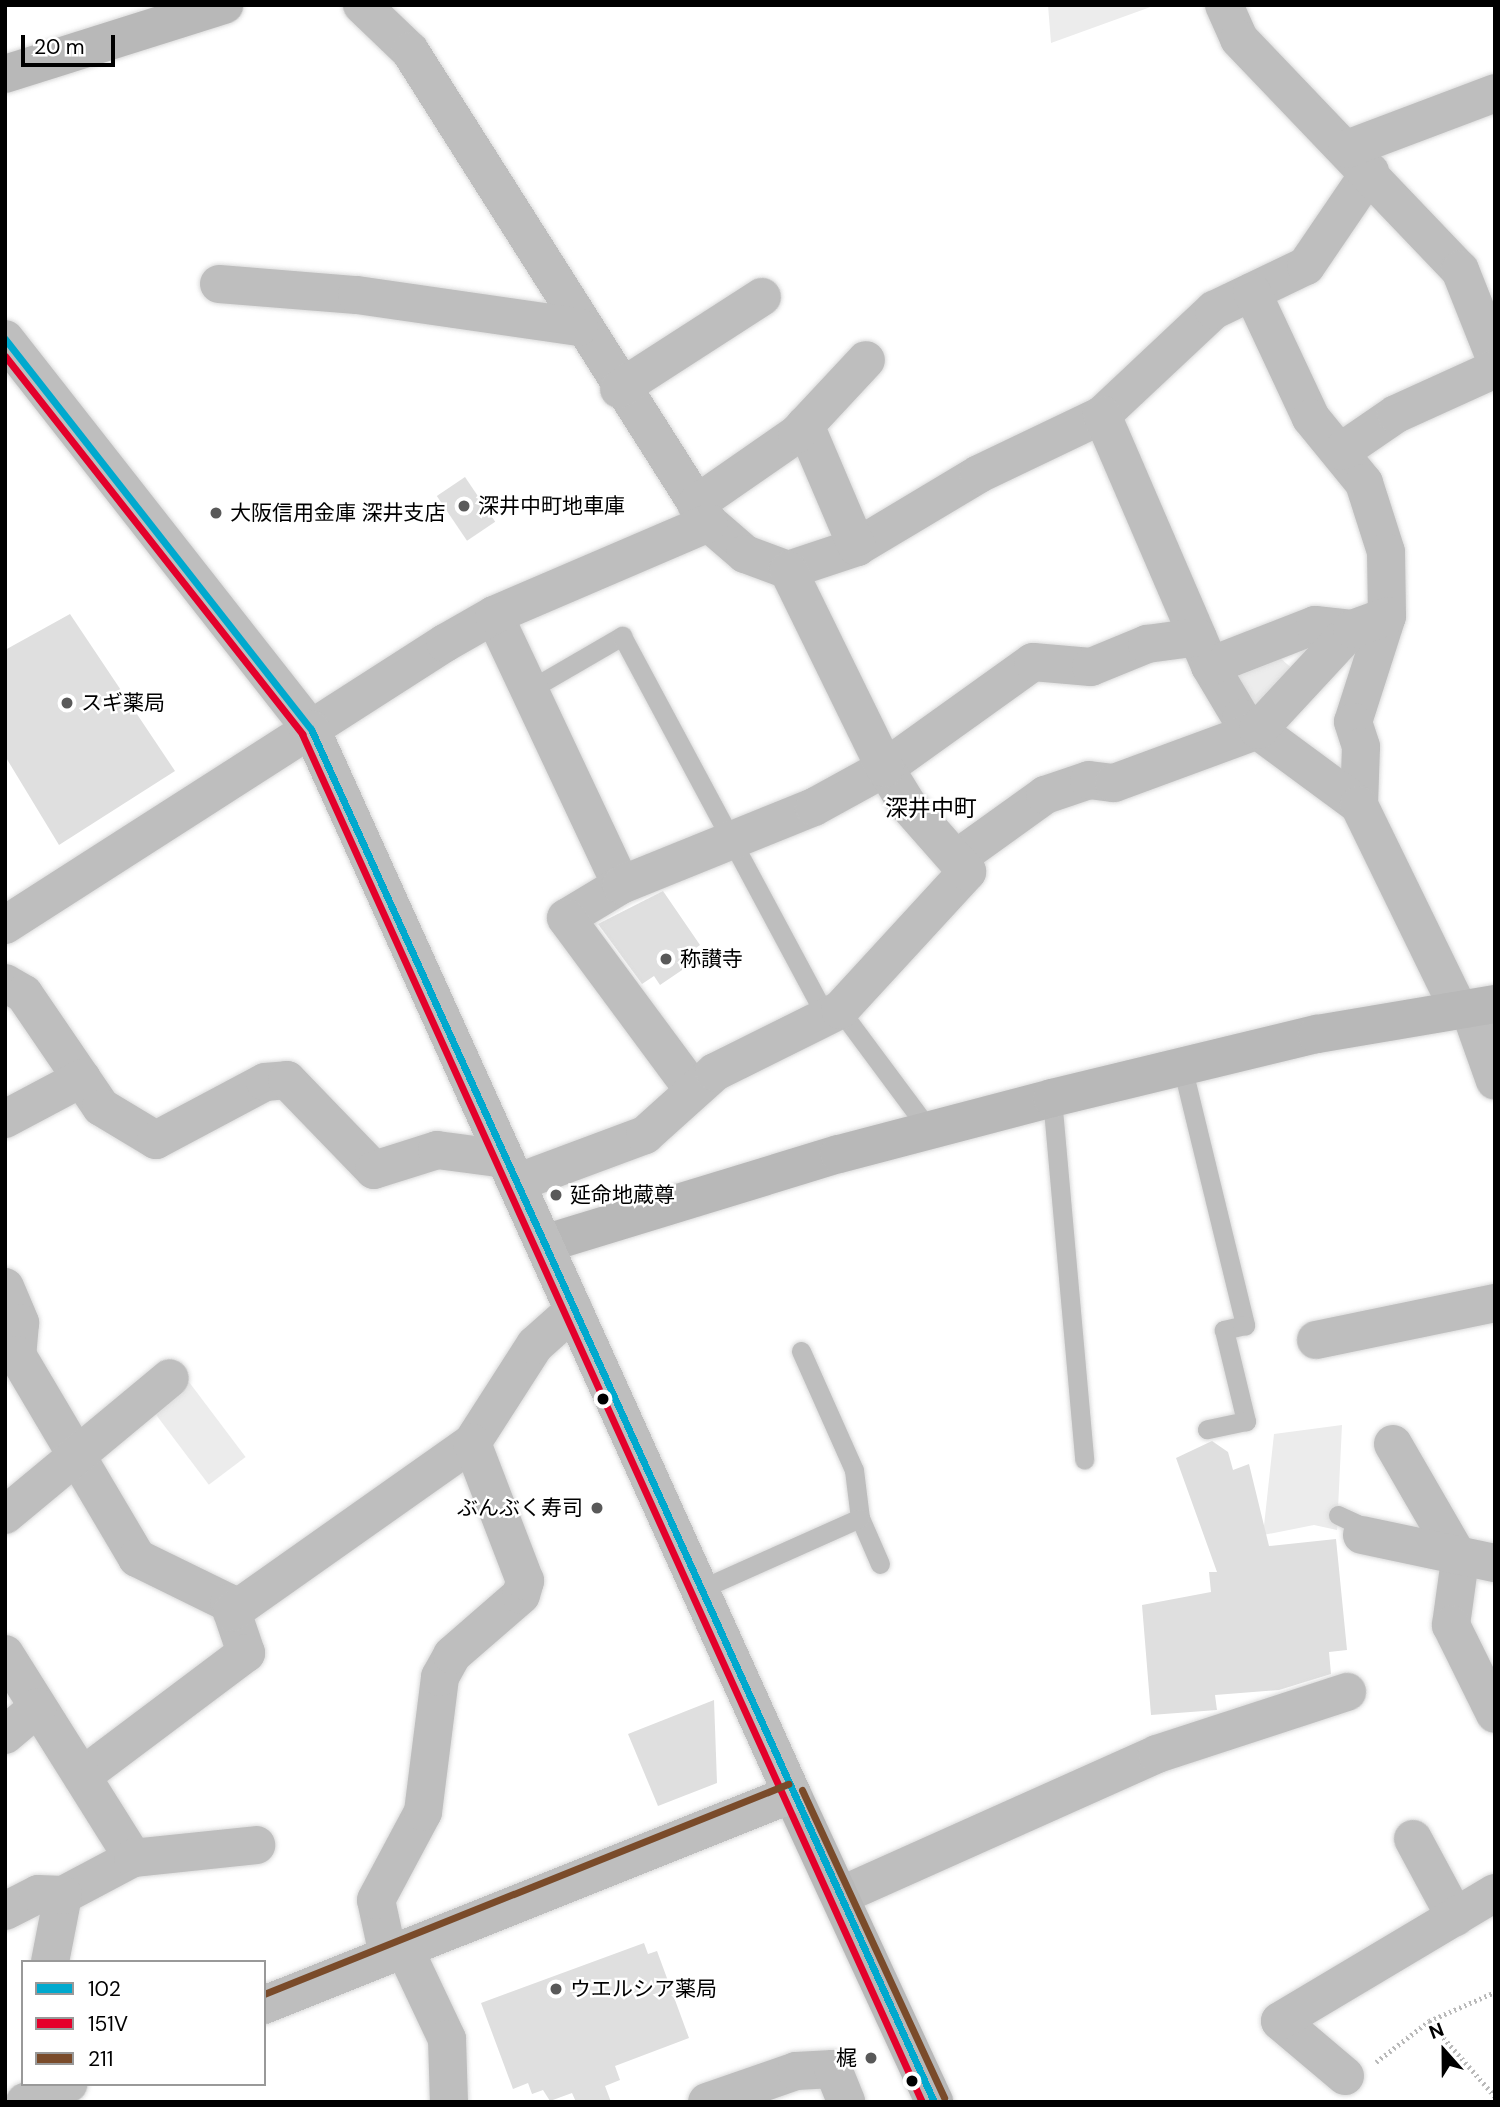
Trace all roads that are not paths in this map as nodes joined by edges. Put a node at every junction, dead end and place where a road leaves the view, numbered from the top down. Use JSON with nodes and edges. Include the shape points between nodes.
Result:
{"nodes":[{"id":1,"x":224,"y":5,"type":"edge"},
{"id":2,"x":362,"y":5,"type":"edge"},
{"id":3,"x":1224,"y":5,"type":"edge"},
{"id":4,"x":5,"y":74,"type":"edge"},
{"id":5,"x":1495,"y":93,"type":"edge"},
{"id":6,"x":1358,"y":161,"type":"junction"},
{"id":7,"x":219,"y":284,"type":"dead end"},
{"id":8,"x":1252,"y":292,"type":"junction"},
{"id":9,"x":762,"y":297,"type":"dead end"},
{"id":10,"x":579,"y":327,"type":"junction"},
{"id":11,"x":5,"y":338,"type":"edge"},
{"id":12,"x":1495,"y":358,"type":"edge"},
{"id":13,"x":866,"y":360,"type":"dead end"},
{"id":14,"x":1495,"y":369,"type":"edge"},
{"id":15,"x":619,"y":389,"type":"junction"},
{"id":16,"x":1102,"y":415,"type":"junction"},
{"id":17,"x":805,"y":425,"type":"junction"},
{"id":18,"x":1342,"y":451,"type":"junction"},
{"id":19,"x":702,"y":514,"type":"junction"},
{"id":20,"x":857,"y":547,"type":"junction"},
{"id":21,"x":788,"y":570,"type":"junction"},
{"id":22,"x":494,"y":615,"type":"junction"},
{"id":23,"x":1387,"y":616,"type":"junction"},
{"id":24,"x":1352,"y":629,"type":"junction"},
{"id":25,"x":1204,"y":651,"type":"junction"},
{"id":26,"x":529,"y":690,"type":"junction"},
{"id":27,"x":311,"y":729,"type":"junction"},
{"id":28,"x":1258,"y":730,"type":"junction"},
{"id":29,"x":885,"y":768,"type":"junction"},
{"id":30,"x":1359,"y":805,"type":"junction"},
{"id":31,"x":735,"y":844,"type":"junction"},
{"id":32,"x":956,"y":859,"type":"junction"},
{"id":33,"x":621,"y":885,"type":"junction"},
{"id":34,"x":5,"y":925,"type":"edge"},
{"id":35,"x":5,"y":983,"type":"edge"},
{"id":36,"x":1474,"y":1007,"type":"edge"},
{"id":37,"x":833,"y":1013,"type":"junction"},
{"id":38,"x":1182,"y":1066,"type":"junction"},
{"id":39,"x":82,"y":1078,"type":"junction"},
{"id":40,"x":1495,"y":1081,"type":"edge"},
{"id":41,"x":692,"y":1088,"type":"junction"},
{"id":42,"x":1052,"y":1098,"type":"junction"},
{"id":43,"x":5,"y":1119,"type":"edge"},
{"id":44,"x":929,"y":1130,"type":"junction"},
{"id":45,"x":510,"y":1171,"type":"junction"},
{"id":46,"x":544,"y":1244,"type":"junction"},
{"id":47,"x":5,"y":1287,"type":"edge"},
{"id":48,"x":1495,"y":1303,"type":"edge"},
{"id":49,"x":574,"y":1310,"type":"junction"},
{"id":50,"x":1315,"y":1340,"type":"dead end"},
{"id":51,"x":801,"y":1351,"type":"dead end"},
{"id":52,"x":170,"y":1378,"type":"dead end"},
{"id":53,"x":1207,"y":1429,"type":"dead end"},
{"id":54,"x":472,"y":1443,"type":"junction"},
{"id":55,"x":1393,"y":1444,"type":"dead end"},
{"id":56,"x":78,"y":1455,"type":"junction"},
{"id":57,"x":1084,"y":1460,"type":"dead end"},
{"id":58,"x":5,"y":1515,"type":"edge"},
{"id":59,"x":860,"y":1518,"type":"junction"},
{"id":60,"x":1350,"y":1525,"type":"dead end"},
{"id":61,"x":1477,"y":1561,"type":"edge"},
{"id":62,"x":880,"y":1564,"type":"dead end"},
{"id":63,"x":701,"y":1589,"type":"junction"},
{"id":64,"x":232,"y":1612,"type":"junction"},
{"id":65,"x":5,"y":1654,"type":"edge"},
{"id":66,"x":1348,"y":1692,"type":"dead end"},
{"id":67,"x":38,"y":1707,"type":"junction"},
{"id":68,"x":1495,"y":1714,"type":"edge"},
{"id":69,"x":5,"y":1735,"type":"edge"},
{"id":70,"x":82,"y":1776,"type":"junction"},
{"id":71,"x":792,"y":1794,"type":"junction"},
{"id":72,"x":1413,"y":1839,"type":"dead end"},
{"id":73,"x":256,"y":1844,"type":"dead end"},
{"id":74,"x":133,"y":1858,"type":"junction"},
{"id":75,"x":1495,"y":1893,"type":"edge"},
{"id":76,"x":63,"y":1895,"type":"junction"},
{"id":77,"x":842,"y":1895,"type":"junction"},
{"id":78,"x":5,"y":1911,"type":"edge"},
{"id":79,"x":1455,"y":1917,"type":"junction"},
{"id":80,"x":396,"y":1951,"type":"junction"},
{"id":81,"x":50,"y":1960,"type":"edge"},
{"id":82,"x":266,"y":2004,"type":"edge"},
{"id":83,"x":1345,"y":2076,"type":"road end"},
{"id":84,"x":61,"y":2086,"type":"edge"},
{"id":85,"x":28,"y":2095,"type":"edge"},
{"id":86,"x":449,"y":2102,"type":"edge"},
{"id":87,"x":707,"y":2102,"type":"edge"},
{"id":88,"x":846,"y":2102,"type":"edge"},
{"id":89,"x":934,"y":2102,"type":"edge"}],
"edges":[{"from":1,"to":4,"type":"street"},
{"from":2,"to":10,"type":"street","via":[[410,51]]},
{"from":3,"to":6,"type":"street","via":[[1239,38]]},
{"from":5,"to":6,"type":"street"},
{"from":6,"to":8,"type":"street","via":[[1306,266]]},
{"from":6,"to":12,"type":"street","via":[[1460,270]]},
{"from":7,"to":10,"type":"street","via":[[357,295]]},
{"from":8,"to":16,"type":"street","via":[[1214,310]]},
{"from":8,"to":18,"type":"street","via":[[1311,418]]},
{"from":9,"to":15,"type":"street"},
{"from":10,"to":15,"type":"street"},
{"from":11,"to":27,"type":"street"},
{"from":13,"to":17,"type":"street"},
{"from":14,"to":18,"type":"street","via":[[1396,414]]},
{"from":15,"to":19,"type":"street"},
{"from":16,"to":20,"type":"street","via":[[979,474]]},
{"from":16,"to":25,"type":"street"},
{"from":17,"to":19,"type":"street"},
{"from":17,"to":20,"type":"street"},
{"from":18,"to":23,"type":"street","via":[[1364,483],[1386,552]]},
{"from":19,"to":21,"type":"street","via":[[745,554]]},
{"from":19,"to":22,"type":"street"},
{"from":20,"to":21,"type":"street"},
{"from":21,"to":29,"type":"street"},
{"from":22,"to":26,"type":"street"},
{"from":22,"to":27,"type":"street"},
{"from":23,"to":24,"type":"street"},
{"from":23,"to":30,"type":"street","via":[[1353,722],[1361,747]]},
{"from":24,"to":25,"type":"street","via":[[1314,625]]},
{"from":24,"to":28,"type":"street"},
{"from":25,"to":28,"type":"street","via":[[1241,718]]},
{"from":25,"to":29,"type":"street","via":[[1147,644],[1091,667],[1033,662]]},
{"from":26,"to":31,"type":"lane","via":[[622,636]]},
{"from":26,"to":33,"type":"street"},
{"from":27,"to":34,"type":"street"},
{"from":27,"to":45,"type":"street"},
{"from":28,"to":30,"type":"street"},
{"from":28,"to":32,"type":"street","via":[[1114,783],[1089,780],[1045,795]]},
{"from":29,"to":31,"type":"street"},
{"from":29,"to":32,"type":"street","via":[[907,804]]},
{"from":30,"to":36,"type":"street"},
{"from":31,"to":33,"type":"street"},
{"from":31,"to":37,"type":"lane"},
{"from":32,"to":37,"type":"street","via":[[967,872]]},
{"from":33,"to":41,"type":"street","via":[[566,918]]},
{"from":35,"to":39,"type":"street","via":[[24,994]]},
{"from":36,"to":38,"type":"street"},
{"from":36,"to":40,"type":"street"},
{"from":37,"to":41,"type":"street"},
{"from":37,"to":44,"type":"lane"},
{"from":38,"to":42,"type":"street","via":[[1135,1087]]},
{"from":38,"to":53,"type":"lane","via":[[1245,1325],[1224,1330],[1246,1421]]},
{"from":39,"to":43,"type":"street"},
{"from":39,"to":45,"type":"street","via":[[101,1107],[156,1140],[265,1082],[287,1080],[374,1170],[437,1150]]},
{"from":41,"to":45,"type":"street","via":[[673,1116],[645,1135]]},
{"from":42,"to":44,"type":"street"},
{"from":42,"to":57,"type":"lane"},
{"from":44,"to":46,"type":"street"},
{"from":45,"to":46,"type":"street"},
{"from":46,"to":49,"type":"street"},
{"from":47,"to":56,"type":"street","via":[[20,1323],[17,1355]]},
{"from":48,"to":50,"type":"street"},
{"from":49,"to":54,"type":"street","via":[[535,1345]]},
{"from":49,"to":63,"type":"street"},
{"from":51,"to":59,"type":"lane","via":[[854,1470]]},
{"from":52,"to":56,"type":"street"},
{"from":54,"to":64,"type":"street"},
{"from":54,"to":80,"type":"street","via":[[524,1581],[520,1595],[452,1656],[440,1677],[423,1812],[376,1900]]},
{"from":55,"to":61,"type":"street"},
{"from":56,"to":58,"type":"street"},
{"from":56,"to":64,"type":"street","via":[[137,1559],[229,1603]]},
{"from":59,"to":62,"type":"lane"},
{"from":59,"to":63,"type":"lane"},
{"from":60,"to":61,"type":"street"},
{"from":61,"to":68,"type":"street","via":[[1451,1625]]},
{"from":63,"to":71,"type":"street"},
{"from":64,"to":70,"type":"street","via":[[246,1653]]},
{"from":65,"to":67,"type":"street"},
{"from":66,"to":77,"type":"street","via":[[1157,1754]]},
{"from":67,"to":69,"type":"street"},
{"from":67,"to":70,"type":"street"},
{"from":70,"to":74,"type":"street"},
{"from":71,"to":77,"type":"street"},
{"from":71,"to":80,"type":"street"},
{"from":72,"to":79,"type":"street"},
{"from":73,"to":74,"type":"street"},
{"from":74,"to":76,"type":"street"},
{"from":75,"to":79,"type":"street"},
{"from":76,"to":78,"type":"street","via":[[38,1894]]},
{"from":76,"to":81,"type":"street"},
{"from":77,"to":89,"type":"street"},
{"from":79,"to":83,"type":"street","via":[[1280,2021]]},
{"from":80,"to":82,"type":"street"},
{"from":80,"to":86,"type":"street","via":[[447,2039]]},
{"from":84,"to":85,"type":"street"},
{"from":87,"to":88,"type":"street","via":[[796,2071],[833,2069]]}]}
